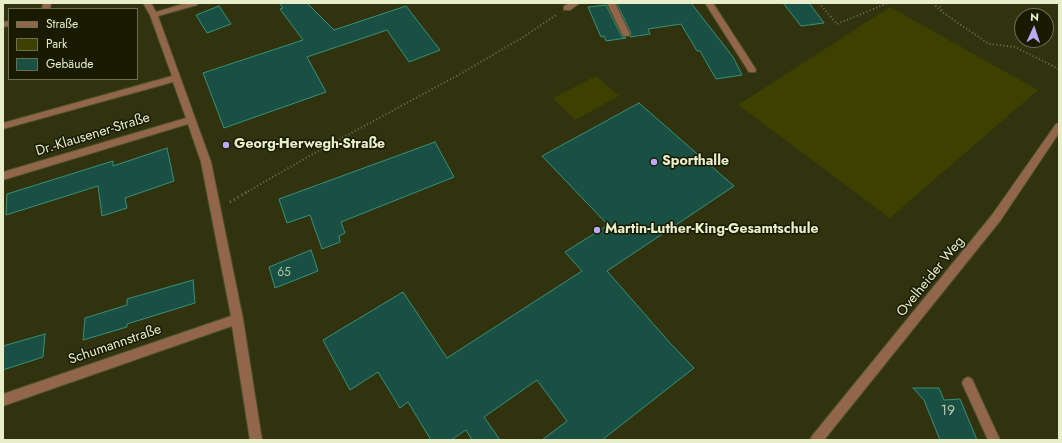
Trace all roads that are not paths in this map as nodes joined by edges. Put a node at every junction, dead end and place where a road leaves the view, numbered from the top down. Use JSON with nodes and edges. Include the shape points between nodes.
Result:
{"nodes":[{"id":1,"x":146,"y":3,"type":"edge"},
{"id":2,"x":194,"y":3,"type":"edge"},
{"id":3,"x":576,"y":3,"type":"edge"},
{"id":4,"x":611,"y":3,"type":"edge"},
{"id":5,"x":709,"y":3,"type":"edge"},
{"id":6,"x":567,"y":8,"type":"road end"},
{"id":7,"x":154,"y":15,"type":"junction"},
{"id":8,"x":626,"y":34,"type":"dead end"},
{"id":9,"x":752,"y":70,"type":"dead end"},
{"id":10,"x":176,"y":78,"type":"junction"},
{"id":11,"x":192,"y":120,"type":"junction"},
{"id":12,"x":3,"y":126,"type":"edge"},
{"id":13,"x":1059,"y":126,"type":"edge"},
{"id":14,"x":3,"y":176,"type":"edge"},
{"id":15,"x":237,"y":319,"type":"junction"},
{"id":16,"x":968,"y":383,"type":"dead end"},
{"id":17,"x":3,"y":400,"type":"edge"},
{"id":18,"x":256,"y":440,"type":"edge"},
{"id":19,"x":816,"y":440,"type":"edge"},
{"id":20,"x":994,"y":440,"type":"edge"}],
"edges":[{"from":1,"to":7,"type":"street"},
{"from":2,"to":7,"type":"street"},
{"from":3,"to":6,"type":"street"},
{"from":4,"to":8,"type":"street"},
{"from":5,"to":9,"type":"street"},
{"from":7,"to":10,"type":"street"},
{"from":10,"to":11,"type":"street"},
{"from":10,"to":12,"type":"street"},
{"from":11,"to":14,"type":"street","name":"Dr.-Klausener-Straße"},
{"from":11,"to":15,"type":"street","via":[[206,162]]},
{"from":13,"to":19,"type":"street","name":"Ovelheider Weg","via":[[996,218]]},
{"from":15,"to":17,"type":"street","name":"Schumannstraße"},
{"from":15,"to":18,"type":"street"},
{"from":16,"to":20,"type":"street"}]}
